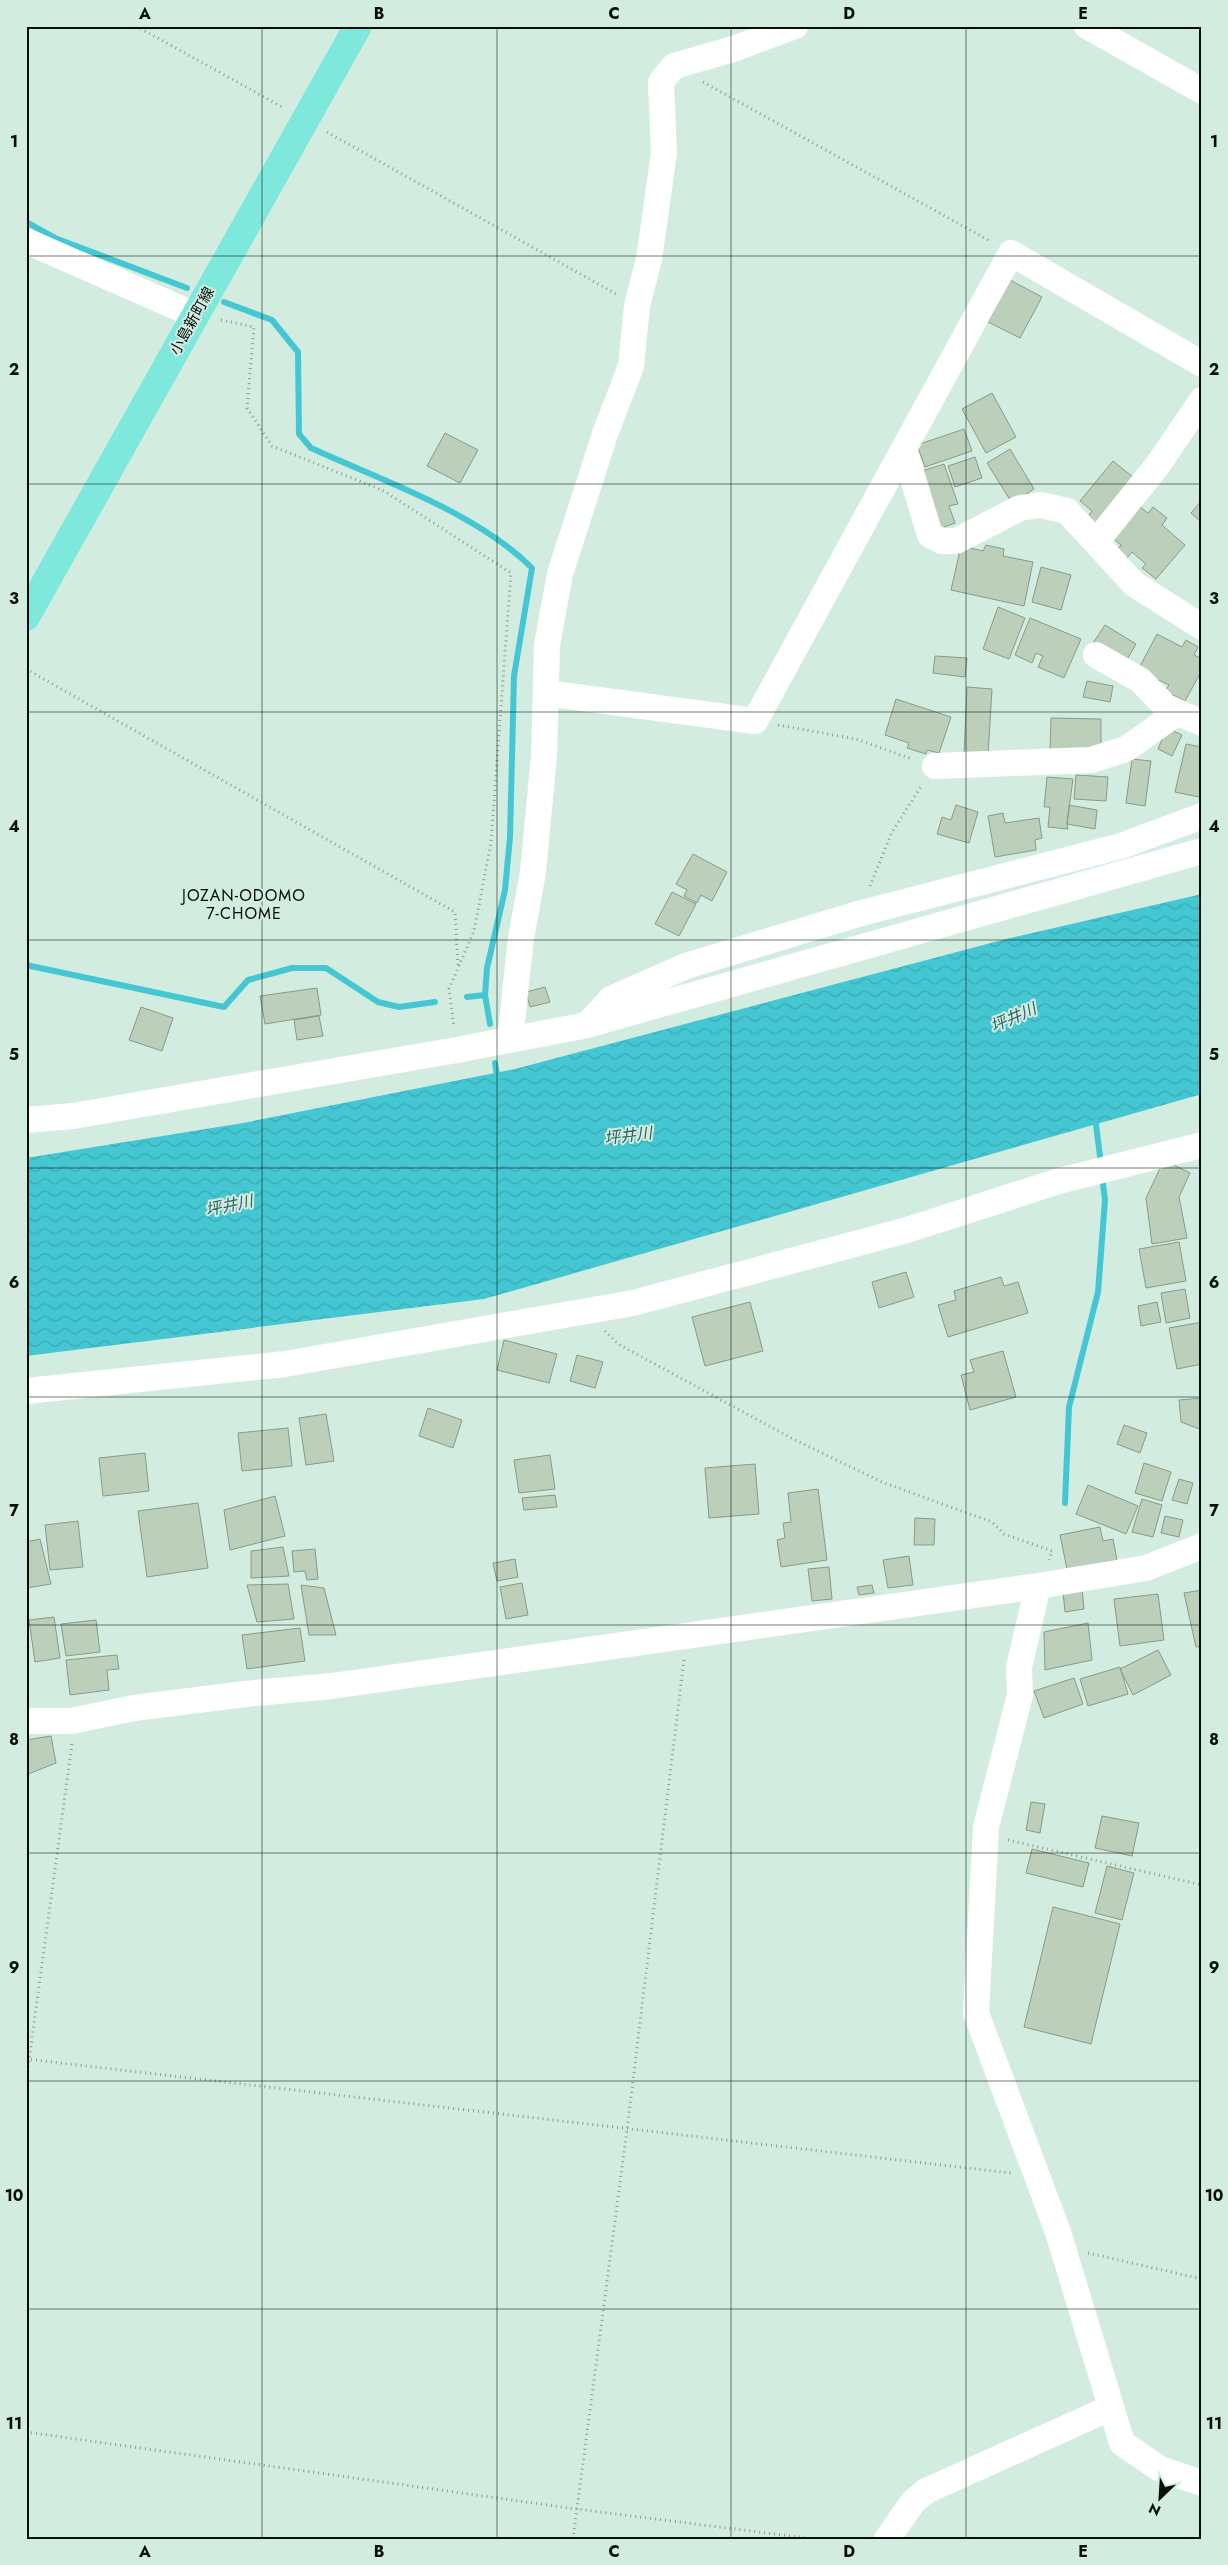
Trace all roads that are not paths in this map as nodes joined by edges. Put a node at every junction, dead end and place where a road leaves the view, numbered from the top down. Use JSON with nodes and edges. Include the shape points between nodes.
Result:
{"nodes":[{"id":1,"x":358,"y":26,"type":"edge"},
{"id":2,"x":795,"y":26,"type":"edge"},
{"id":3,"x":1087,"y":26,"type":"edge"},
{"id":4,"x":1202,"y":91,"type":"edge"},
{"id":5,"x":26,"y":241,"type":"edge"},
{"id":6,"x":195,"y":315,"type":"junction"},
{"id":7,"x":1202,"y":364,"type":"edge"},
{"id":8,"x":1202,"y":400,"type":"edge"},
{"id":9,"x":904,"y":448,"type":"junction"},
{"id":10,"x":1096,"y":542,"type":"junction"},
{"id":11,"x":26,"y":617,"type":"edge"},
{"id":12,"x":1202,"y":627,"type":"edge"},
{"id":13,"x":1096,"y":655,"type":"dead end"},
{"id":14,"x":546,"y":693,"type":"junction"},
{"id":15,"x":1177,"y":712,"type":"junction"},
{"id":16,"x":1202,"y":723,"type":"edge"},
{"id":17,"x":935,"y":766,"type":"road end"},
{"id":18,"x":1202,"y":816,"type":"edge"},
{"id":19,"x":1202,"y":851,"type":"edge"},
{"id":20,"x":587,"y":1025,"type":"junction"},
{"id":21,"x":510,"y":1040,"type":"junction"},
{"id":22,"x":26,"y":1120,"type":"edge"},
{"id":23,"x":1202,"y":1145,"type":"edge"},
{"id":24,"x":26,"y":1391,"type":"edge"},
{"id":25,"x":1202,"y":1546,"type":"edge"},
{"id":26,"x":1038,"y":1586,"type":"junction"},
{"id":27,"x":26,"y":1720,"type":"edge"},
{"id":28,"x":1110,"y":2408,"type":"junction"},
{"id":29,"x":1202,"y":2483,"type":"edge"},
{"id":30,"x":887,"y":2539,"type":"edge"}],
"edges":[{"from":1,"to":6,"type":"main road","name":"小島新町線"},
{"from":2,"to":14,"type":"street","via":[[674,66],[661,82],[664,153],[649,258],[637,306],[631,366],[605,434],[560,574],[547,645]]},
{"from":3,"to":4,"type":"street"},
{"from":5,"to":6,"type":"street"},
{"from":6,"to":11,"type":"main road","name":"小島新町線"},
{"from":7,"to":9,"type":"street","via":[[1011,253]]},
{"from":8,"to":10,"type":"street","via":[[1157,466]]},
{"from":9,"to":10,"type":"street","via":[[930,535],[942,541],[956,541],[1020,508],[1041,505],[1066,511]]},
{"from":9,"to":14,"type":"street","via":[[755,721]]},
{"from":10,"to":12,"type":"street","via":[[1134,584]]},
{"from":13,"to":15,"type":"street","via":[[1140,680],[1166,707]]},
{"from":14,"to":21,"type":"street","via":[[544,756],[533,872]]},
{"from":15,"to":16,"type":"street"},
{"from":15,"to":17,"type":"street","via":[[1126,749],[1091,760]]},
{"from":18,"to":20,"type":"street","via":[[1121,846],[858,914],[686,966],[611,999]]},
{"from":19,"to":20,"type":"street"},
{"from":20,"to":21,"type":"street"},
{"from":21,"to":22,"type":"street","via":[[73,1116]]},
{"from":23,"to":24,"type":"street","via":[[1089,1173],[906,1230],[633,1302],[285,1364]]},
{"from":25,"to":26,"type":"street","via":[[1146,1568]]},
{"from":26,"to":27,"type":"street","via":[[332,1686],[134,1708],[71,1721]]},
{"from":26,"to":28,"type":"street","via":[[1019,1667],[1020,1696],[986,1835],[976,2013],[1062,2247]]},
{"from":28,"to":29,"type":"street","via":[[1122,2443],[1160,2470]]},
{"from":28,"to":30,"type":"street","via":[[926,2491],[913,2502]]}]}
